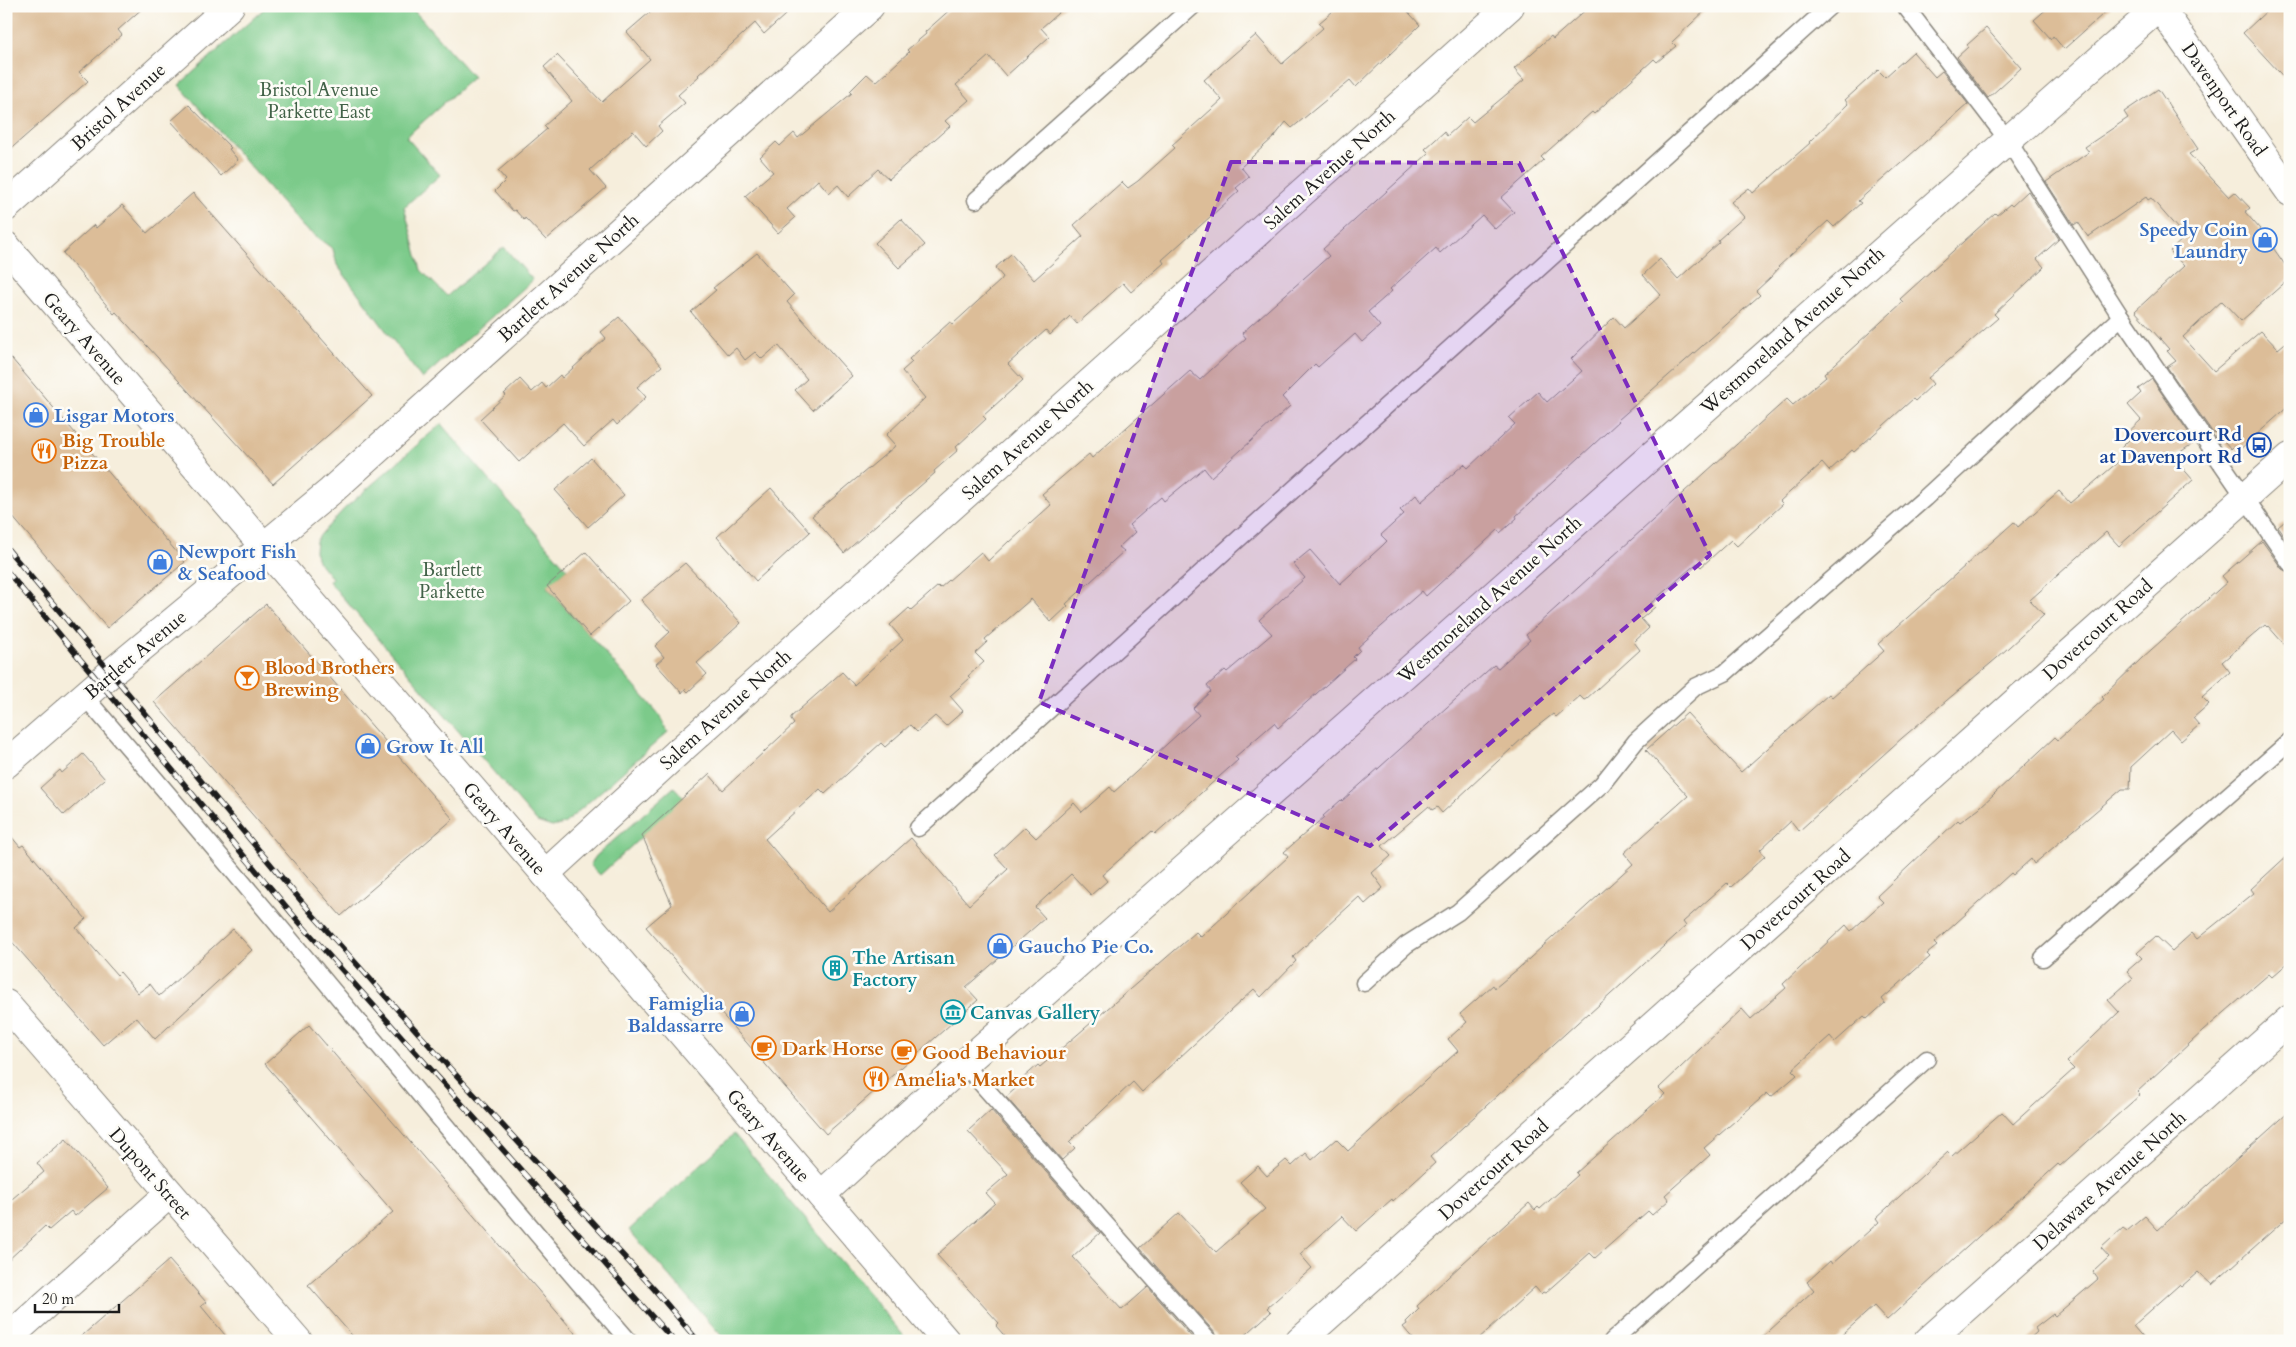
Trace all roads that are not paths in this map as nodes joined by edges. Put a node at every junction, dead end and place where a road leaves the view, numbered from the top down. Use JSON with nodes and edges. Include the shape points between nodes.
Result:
{"nodes":[{"id":1,"x":230,"y":6,"type":"edge"},
{"id":2,"x":870,"y":6,"type":"edge"},
{"id":3,"x":1193,"y":6,"type":"edge"},
{"id":4,"x":1510,"y":6,"type":"edge"},
{"id":5,"x":1830,"y":6,"type":"edge"},
{"id":6,"x":1905,"y":6,"type":"edge"},
{"id":7,"x":2160,"y":6,"type":"edge"},
{"id":8,"x":2007,"y":140,"type":"junction"},
{"id":9,"x":2290,"y":192,"type":"edge"},
{"id":10,"x":976,"y":200,"type":"dead end"},
{"id":11,"x":6,"y":207,"type":"edge"},
{"id":12,"x":6,"y":246,"type":"edge"},
{"id":13,"x":2121,"y":316,"type":"junction"},
{"id":14,"x":2290,"y":457,"type":"edge"},
{"id":15,"x":2245,"y":497,"type":"junction"},
{"id":16,"x":265,"y":547,"type":"junction"},
{"id":17,"x":2290,"y":563,"type":"edge"},
{"id":18,"x":84,"y":696,"type":"junction"},
{"id":19,"x":2290,"y":741,"type":"edge"},
{"id":20,"x":6,"y":764,"type":"edge"},
{"id":21,"x":918,"y":828,"type":"dead end"},
{"id":22,"x":545,"y":874,"type":"junction"},
{"id":23,"x":2043,"y":958,"type":"dead end"},
{"id":24,"x":1364,"y":983,"type":"dead end"},
{"id":25,"x":6,"y":1004,"type":"edge"},
{"id":26,"x":2290,"y":1019,"type":"edge"},
{"id":27,"x":1927,"y":1059,"type":"dead end"},
{"id":28,"x":964,"y":1064,"type":"junction"},
{"id":29,"x":170,"y":1194,"type":"junction"},
{"id":30,"x":821,"y":1195,"type":"junction"},
{"id":31,"x":6,"y":1340,"type":"edge"},
{"id":32,"x":298,"y":1341,"type":"edge"},
{"id":33,"x":629,"y":1341,"type":"edge"},
{"id":34,"x":946,"y":1341,"type":"edge"},
{"id":35,"x":1209,"y":1341,"type":"edge"},
{"id":36,"x":1300,"y":1341,"type":"edge"},
{"id":37,"x":1612,"y":1341,"type":"edge"},
{"id":38,"x":1928,"y":1341,"type":"edge"}],
"edges":[{"from":1,"to":11,"type":"street","name":"Bristol Avenue"},
{"from":2,"to":16,"type":"street","name":"Bartlett Avenue North"},
{"from":3,"to":10,"type":"lane"},
{"from":4,"to":22,"type":"street","name":"Salem Avenue North"},
{"from":5,"to":21,"type":"lane"},
{"from":6,"to":8,"type":"lane"},
{"from":7,"to":8,"type":"street","name":"Westmoreland Avenue North"},
{"from":7,"to":9,"type":"street","name":"Davenport Road"},
{"from":8,"to":13,"type":"lane"},
{"from":8,"to":28,"type":"street","name":"Westmoreland Avenue North"},
{"from":12,"to":16,"type":"street","name":"Geary Avenue"},
{"from":13,"to":15,"type":"lane"},
{"from":13,"to":24,"type":"lane","via":[[1925,498],[1732,667],[1695,687],[1636,740],[1602,784],[1458,912],[1406,945]]},
{"from":14,"to":15,"type":"street","name":"Dovercourt Road"},
{"from":15,"to":17,"type":"lane"},
{"from":15,"to":36,"type":"street","name":"Dovercourt Road"},
{"from":16,"to":18,"type":"street","name":"Bartlett Avenue"},
{"from":16,"to":22,"type":"street","name":"Geary Avenue"},
{"from":18,"to":20,"type":"street","name":"Bartlett Avenue"},
{"from":18,"to":33,"type":"lane","via":[[502,1195]]},
{"from":19,"to":23,"type":"lane"},
{"from":22,"to":30,"type":"street","name":"Geary Avenue"},
{"from":25,"to":29,"type":"street","name":"Dupont Street"},
{"from":26,"to":38,"type":"street","name":"Delaware Avenue North"},
{"from":27,"to":37,"type":"lane"},
{"from":28,"to":30,"type":"street","name":"Westmoreland Avenue North"},
{"from":28,"to":35,"type":"lane"},
{"from":29,"to":31,"type":"street"},
{"from":29,"to":32,"type":"street","name":"Dupont Street"},
{"from":30,"to":34,"type":"street","name":"Geary Avenue"}]}
